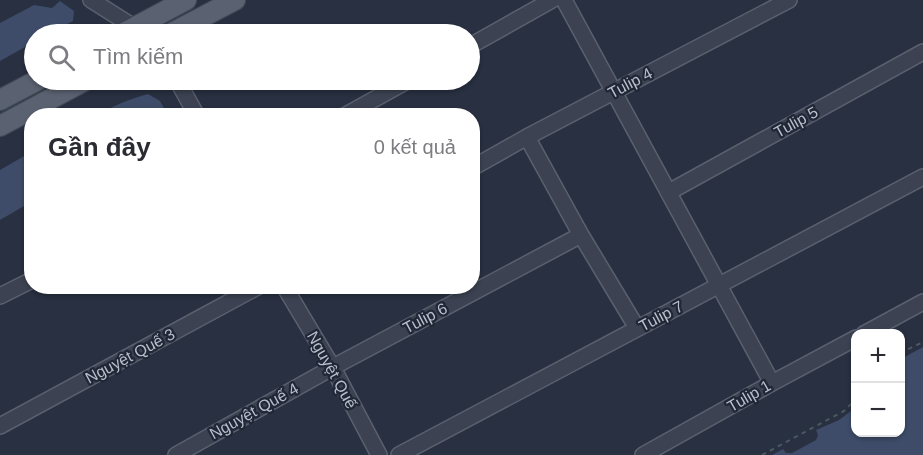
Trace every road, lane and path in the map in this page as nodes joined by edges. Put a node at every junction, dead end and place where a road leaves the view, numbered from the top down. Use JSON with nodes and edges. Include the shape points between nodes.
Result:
{"nodes":[{"id":1,"x":91,"y":0,"type":"edge"},
{"id":2,"x":235,"y":0,"type":"edge"},
{"id":3,"x":552,"y":0,"type":"edge"},
{"id":4,"x":564,"y":0,"type":"edge"},
{"id":5,"x":789,"y":0,"type":"edge"},
{"id":6,"x":179,"y":2,"type":"edge"},
{"id":7,"x":123,"y":24,"type":"edge"},
{"id":8,"x":146,"y":24,"type":"edge"},
{"id":9,"x":189,"y":24,"type":"edge"},
{"id":10,"x":480,"y":40,"type":"edge"},
{"id":11,"x":923,"y":52,"type":"edge"},
{"id":12,"x":24,"y":87,"type":"edge"},
{"id":13,"x":67,"y":90,"type":"edge"},
{"id":14,"x":183,"y":90,"type":"edge"},
{"id":15,"x":391,"y":90,"type":"edge"},
{"id":16,"x":614,"y":92,"type":"junction"},
{"id":17,"x":0,"y":100,"type":"edge"},
{"id":18,"x":34,"y":108,"type":"edge"},
{"id":19,"x":193,"y":108,"type":"edge"},
{"id":20,"x":358,"y":108,"type":"edge"},
{"id":21,"x":24,"y":113,"type":"edge"},
{"id":22,"x":0,"y":126,"type":"edge"},
{"id":23,"x":527,"y":137,"type":"junction"},
{"id":24,"x":480,"y":163,"type":"edge"},
{"id":25,"x":923,"y":177,"type":"edge"},
{"id":26,"x":669,"y":192,"type":"junction"},
{"id":27,"x":581,"y":235,"type":"junction"},
{"id":28,"x":24,"y":284,"type":"edge"},
{"id":29,"x":719,"y":285,"type":"junction"},
{"id":30,"x":480,"y":289,"type":"edge"},
{"id":31,"x":244,"y":294,"type":"edge"},
{"id":32,"x":289,"y":294,"type":"edge"},
{"id":33,"x":471,"y":294,"type":"edge"},
{"id":34,"x":0,"y":296,"type":"edge"},
{"id":35,"x":923,"y":302,"type":"edge"},
{"id":36,"x":637,"y":328,"type":"junction"},
{"id":37,"x":872,"y":329,"type":"edge"},
{"id":38,"x":851,"y":340,"type":"edge"},
{"id":39,"x":923,"y":342,"type":"edge"},
{"id":40,"x":905,"y":351,"type":"edge"},
{"id":41,"x":333,"y":368,"type":"junction"},
{"id":42,"x":772,"y":383,"type":"junction"},
{"id":43,"x":851,"y":403,"type":"edge"},
{"id":44,"x":0,"y":426,"type":"edge"},
{"id":45,"x":176,"y":455,"type":"edge"},
{"id":46,"x":379,"y":455,"type":"edge"},
{"id":47,"x":399,"y":455,"type":"edge"},
{"id":48,"x":644,"y":455,"type":"edge"},
{"id":49,"x":762,"y":455,"type":"edge"}],
"edges":[{"from":1,"to":7,"type":"street"},
{"from":2,"to":9,"type":"main road"},
{"from":3,"to":10,"type":"street"},
{"from":4,"to":16,"type":"street"},
{"from":5,"to":16,"type":"street","name":"Tulip 4"},
{"from":6,"to":8,"type":"main road"},
{"from":11,"to":26,"type":"street","name":"Tulip 5"},
{"from":12,"to":17,"type":"main road"},
{"from":13,"to":18,"type":"main road"},
{"from":14,"to":19,"type":"street"},
{"from":15,"to":20,"type":"street"},
{"from":16,"to":23,"type":"street","name":"Tulip 4"},
{"from":16,"to":26,"type":"street"},
{"from":21,"to":22,"type":"main road"},
{"from":23,"to":24,"type":"street","name":"Tulip 4"},
{"from":23,"to":27,"type":"street"},
{"from":25,"to":29,"type":"street","name":"Tulip 7"},
{"from":26,"to":29,"type":"street"},
{"from":27,"to":30,"type":"street","name":"Tulip 6"},
{"from":27,"to":36,"type":"street"},
{"from":28,"to":34,"type":"street"},
{"from":29,"to":36,"type":"street","name":"Tulip 7"},
{"from":29,"to":42,"type":"street"},
{"from":31,"to":44,"type":"street","name":"Nguyệt Quế 3"},
{"from":32,"to":41,"type":"street","name":"Nguyệt Quế"},
{"from":33,"to":41,"type":"street","name":"Tulip 6"},
{"from":35,"to":37,"type":"street"},
{"from":36,"to":47,"type":"street","name":"Tulip 7"},
{"from":38,"to":42,"type":"street","name":"Tulip 1"},
{"from":39,"to":40,"type":"path"},
{"from":41,"to":45,"type":"street","name":"Nguyệt Quế 4"},
{"from":41,"to":46,"type":"street","name":"Nguyệt Quế"},
{"from":42,"to":48,"type":"street","name":"Tulip 1"},
{"from":43,"to":49,"type":"path","via":[[844,411]]}]}
